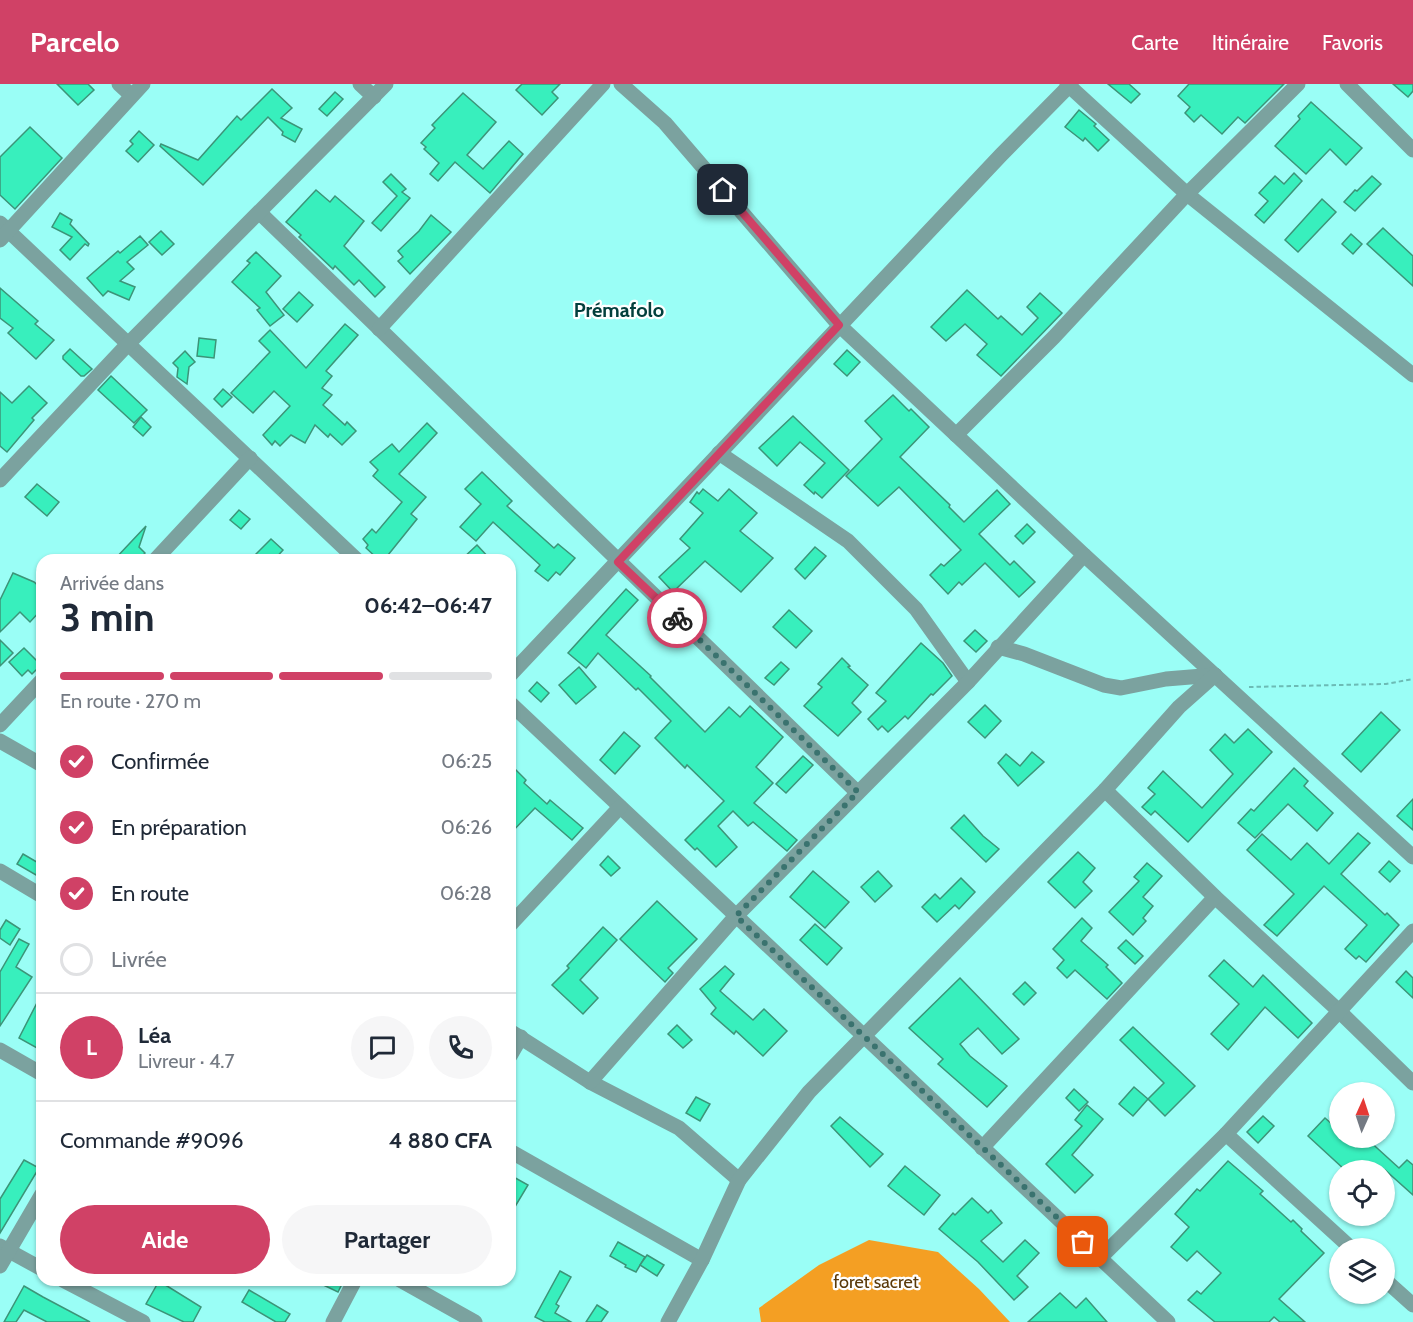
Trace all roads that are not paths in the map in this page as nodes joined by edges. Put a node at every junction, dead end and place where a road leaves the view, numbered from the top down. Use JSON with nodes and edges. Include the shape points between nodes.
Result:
{"nodes":[{"id":1,"x":119,"y":84,"type":"edge"},
{"id":2,"x":143,"y":84,"type":"edge"},
{"id":3,"x":360,"y":84,"type":"edge"},
{"id":4,"x":386,"y":84,"type":"edge"},
{"id":5,"x":603,"y":84,"type":"edge"},
{"id":6,"x":621,"y":84,"type":"edge"},
{"id":7,"x":1298,"y":84,"type":"edge"},
{"id":8,"x":1347,"y":84,"type":"edge"},
{"id":9,"x":1069,"y":85,"type":"edge"},
{"id":10,"x":132,"y":95,"type":"junction"},
{"id":11,"x":375,"y":97,"type":"junction"},
{"id":12,"x":1413,"y":150,"type":"edge"},
{"id":13,"x":1187,"y":194,"type":"junction"},
{"id":14,"x":260,"y":213,"type":"junction"},
{"id":15,"x":3,"y":231,"type":"edge"},
{"id":16,"x":839,"y":325,"type":"junction"},
{"id":17,"x":379,"y":329,"type":"junction"},
{"id":18,"x":128,"y":344,"type":"junction"},
{"id":19,"x":1413,"y":375,"type":"edge"},
{"id":20,"x":956,"y":435,"type":"junction"},
{"id":21,"x":719,"y":453,"type":"junction"},
{"id":22,"x":250,"y":458,"type":"junction"},
{"id":23,"x":0,"y":480,"type":"edge"},
{"id":24,"x":161,"y":554,"type":"edge"},
{"id":25,"x":351,"y":554,"type":"edge"},
{"id":26,"x":1084,"y":555,"type":"junction"},
{"id":27,"x":618,"y":562,"type":"junction"},
{"id":28,"x":998,"y":646,"type":"junction"},
{"id":29,"x":516,"y":669,"type":"edge"},
{"id":30,"x":1215,"y":675,"type":"junction"},
{"id":31,"x":968,"y":682,"type":"junction"},
{"id":32,"x":36,"y":686,"type":"edge"},
{"id":33,"x":516,"y":709,"type":"edge"},
{"id":34,"x":0,"y":725,"type":"edge"},
{"id":35,"x":0,"y":741,"type":"edge"},
{"id":36,"x":36,"y":762,"type":"edge"},
{"id":37,"x":1106,"y":790,"type":"junction"},
{"id":38,"x":858,"y":792,"type":"junction"},
{"id":39,"x":620,"y":807,"type":"junction"},
{"id":40,"x":1413,"y":857,"type":"edge"},
{"id":41,"x":0,"y":871,"type":"edge"},
{"id":42,"x":36,"y":892,"type":"edge"},
{"id":43,"x":1215,"y":897,"type":"junction"},
{"id":44,"x":736,"y":916,"type":"junction"},
{"id":45,"x":516,"y":919,"type":"edge"},
{"id":46,"x":1413,"y":931,"type":"edge"},
{"id":47,"x":1339,"y":1011,"type":"junction"},
{"id":48,"x":516,"y":1034,"type":"edge"},
{"id":49,"x":865,"y":1037,"type":"junction"},
{"id":50,"x":0,"y":1050,"type":"edge"},
{"id":51,"x":36,"y":1071,"type":"edge"},
{"id":52,"x":590,"y":1082,"type":"junction"},
{"id":53,"x":1413,"y":1083,"type":"edge"},
{"id":54,"x":1226,"y":1134,"type":"junction"},
{"id":55,"x":982,"y":1148,"type":"junction"},
{"id":56,"x":516,"y":1154,"type":"edge"},
{"id":57,"x":739,"y":1180,"type":"junction"},
{"id":58,"x":36,"y":1203,"type":"edge"},
{"id":59,"x":1340,"y":1238,"type":"edge"},
{"id":60,"x":4,"y":1249,"type":"edge"},
{"id":61,"x":1100,"y":1258,"type":"junction"},
{"id":62,"x":702,"y":1260,"type":"junction"},
{"id":63,"x":0,"y":1266,"type":"edge"},
{"id":64,"x":36,"y":1266,"type":"edge"},
{"id":65,"x":74,"y":1286,"type":"edge"},
{"id":66,"x":352,"y":1286,"type":"edge"},
{"id":67,"x":411,"y":1286,"type":"edge"},
{"id":68,"x":1395,"y":1289,"type":"edge"},
{"id":69,"x":1413,"y":1305,"type":"edge"},
{"id":70,"x":1162,"y":1320,"type":"edge"},
{"id":71,"x":143,"y":1322,"type":"edge"},
{"id":72,"x":333,"y":1322,"type":"edge"},
{"id":73,"x":475,"y":1322,"type":"edge"},
{"id":74,"x":668,"y":1322,"type":"edge"}],
"edges":[{"from":1,"to":10,"type":"street"},
{"from":2,"to":10,"type":"street"},
{"from":3,"to":11,"type":"street"},
{"from":4,"to":11,"type":"street"},
{"from":5,"to":17,"type":"street"},
{"from":6,"to":16,"type":"street","via":[[665,123]]},
{"from":7,"to":13,"type":"street"},
{"from":8,"to":12,"type":"street"},
{"from":9,"to":13,"type":"street"},
{"from":9,"to":16,"type":"street"},
{"from":10,"to":15,"type":"street"},
{"from":11,"to":14,"type":"street"},
{"from":13,"to":19,"type":"street"},
{"from":13,"to":20,"type":"street","via":[[1054,338]]},
{"from":14,"to":17,"type":"street"},
{"from":14,"to":18,"type":"street"},
{"from":15,"to":18,"type":"street"},
{"from":16,"to":20,"type":"street"},
{"from":16,"to":21,"type":"street"},
{"from":17,"to":27,"type":"street"},
{"from":18,"to":22,"type":"street"},
{"from":18,"to":23,"type":"street"},
{"from":20,"to":26,"type":"street"},
{"from":21,"to":27,"type":"street"},
{"from":21,"to":31,"type":"street","via":[[848,541],[916,609]]},
{"from":22,"to":24,"type":"street"},
{"from":22,"to":25,"type":"street"},
{"from":26,"to":28,"type":"street"},
{"from":26,"to":30,"type":"street"},
{"from":27,"to":29,"type":"street"},
{"from":27,"to":38,"type":"street"},
{"from":28,"to":30,"type":"street","via":[[1121,688]]},
{"from":28,"to":31,"type":"street"},
{"from":30,"to":37,"type":"street","via":[[1179,707]]},
{"from":30,"to":40,"type":"street"},
{"from":31,"to":38,"type":"street"},
{"from":32,"to":34,"type":"street"},
{"from":33,"to":39,"type":"street"},
{"from":35,"to":36,"type":"street"},
{"from":37,"to":43,"type":"street"},
{"from":37,"to":49,"type":"street"},
{"from":38,"to":44,"type":"street"},
{"from":39,"to":44,"type":"street"},
{"from":39,"to":45,"type":"street"},
{"from":41,"to":42,"type":"street"},
{"from":43,"to":47,"type":"street"},
{"from":43,"to":55,"type":"street"},
{"from":44,"to":49,"type":"street"},
{"from":44,"to":52,"type":"street"},
{"from":46,"to":47,"type":"street"},
{"from":47,"to":53,"type":"street"},
{"from":47,"to":54,"type":"street"},
{"from":48,"to":52,"type":"street"},
{"from":49,"to":55,"type":"street"},
{"from":49,"to":57,"type":"street","via":[[809,1092]]},
{"from":50,"to":51,"type":"street"},
{"from":52,"to":57,"type":"street","via":[[679,1128]]},
{"from":54,"to":59,"type":"street"},
{"from":54,"to":61,"type":"street"},
{"from":55,"to":61,"type":"street"},
{"from":56,"to":62,"type":"street"},
{"from":57,"to":62,"type":"street"},
{"from":58,"to":60,"type":"street"},
{"from":60,"to":63,"type":"street"},
{"from":60,"to":64,"type":"street"},
{"from":61,"to":70,"type":"street"},
{"from":62,"to":74,"type":"street"},
{"from":65,"to":71,"type":"street"},
{"from":66,"to":72,"type":"street"},
{"from":67,"to":73,"type":"street"},
{"from":68,"to":69,"type":"street"}]}
